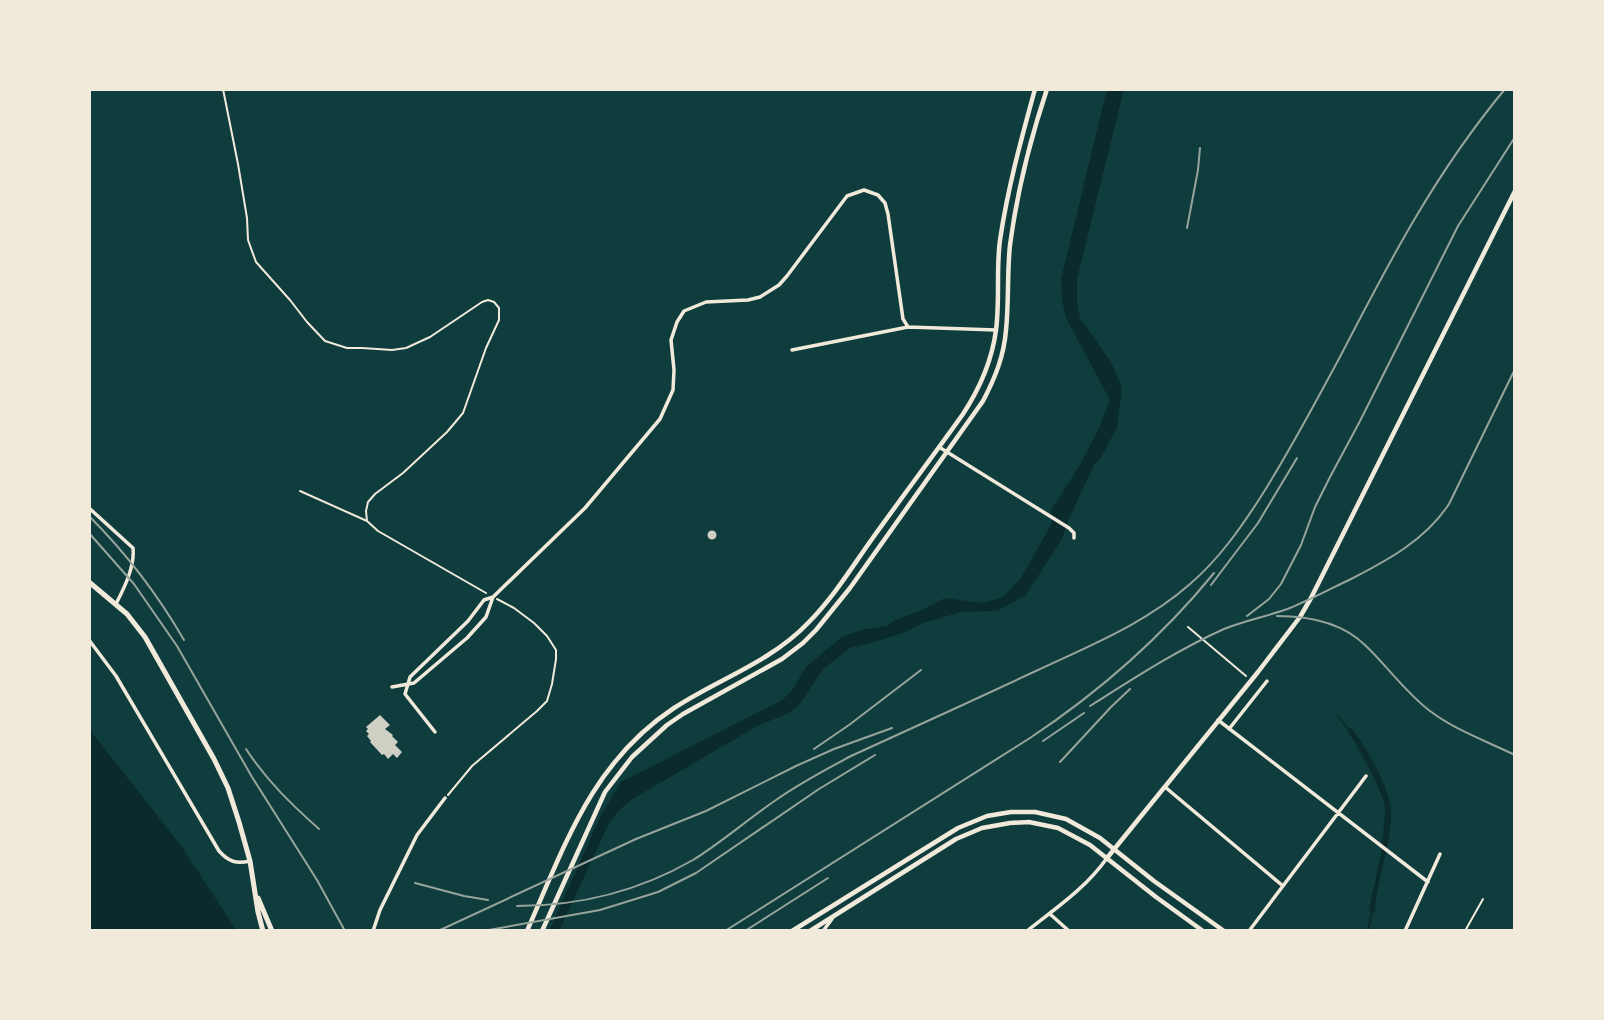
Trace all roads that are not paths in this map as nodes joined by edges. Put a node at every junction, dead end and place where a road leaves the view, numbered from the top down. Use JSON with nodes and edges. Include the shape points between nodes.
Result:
{"nodes":[{"id":1,"x":1035,"y":89,"type":"edge"},
{"id":2,"x":1046,"y":89,"type":"edge"},
{"id":3,"x":1515,"y":191,"type":"edge"},
{"id":4,"x":908,"y":327,"type":"junction"},
{"id":5,"x":996,"y":330,"type":"junction"},
{"id":6,"x":792,"y":350,"type":"dead end"},
{"id":7,"x":939,"y":447,"type":"junction"},
{"id":8,"x":947,"y":453,"type":"junction"},
{"id":9,"x":89,"y":508,"type":"edge"},
{"id":10,"x":1074,"y":538,"type":"dead end"},
{"id":11,"x":89,"y":582,"type":"edge"},
{"id":12,"x":494,"y":597,"type":"junction"},
{"id":13,"x":116,"y":604,"type":"junction"},
{"id":14,"x":89,"y":640,"type":"edge"},
{"id":15,"x":1267,"y":681,"type":"dead end"},
{"id":16,"x":408,"y":683,"type":"junction"},
{"id":17,"x":392,"y":687,"type":"dead end"},
{"id":18,"x":1218,"y":720,"type":"junction"},
{"id":19,"x":1229,"y":729,"type":"junction"},
{"id":20,"x":436,"y":732,"type":"dead end"},
{"id":21,"x":1366,"y":776,"type":"dead end"},
{"id":22,"x":1164,"y":787,"type":"junction"},
{"id":23,"x":445,"y":798,"type":"road end"},
{"id":24,"x":1339,"y":813,"type":"junction"},
{"id":25,"x":1114,"y":849,"type":"junction"},
{"id":26,"x":1440,"y":854,"type":"dead end"},
{"id":27,"x":1107,"y":858,"type":"junction"},
{"id":28,"x":250,"y":861,"type":"junction"},
{"id":29,"x":1428,"y":882,"type":"junction"},
{"id":30,"x":1283,"y":886,"type":"junction"},
{"id":31,"x":255,"y":890,"type":"junction"},
{"id":32,"x":1483,"y":898,"type":"dead end"},
{"id":33,"x":1049,"y":913,"type":"junction"},
{"id":34,"x":835,"y":915,"type":"junction"},
{"id":35,"x":796,"y":930,"type":"edge"},
{"id":36,"x":263,"y":931,"type":"edge"},
{"id":37,"x":272,"y":931,"type":"edge"},
{"id":38,"x":373,"y":931,"type":"edge"},
{"id":39,"x":527,"y":931,"type":"edge"},
{"id":40,"x":542,"y":931,"type":"edge"},
{"id":41,"x":810,"y":931,"type":"edge"},
{"id":42,"x":823,"y":931,"type":"edge"},
{"id":43,"x":1027,"y":931,"type":"edge"},
{"id":44,"x":1069,"y":931,"type":"edge"},
{"id":45,"x":1203,"y":931,"type":"edge"},
{"id":46,"x":1224,"y":931,"type":"edge"},
{"id":47,"x":1249,"y":931,"type":"edge"},
{"id":48,"x":1405,"y":931,"type":"edge"},
{"id":49,"x":1465,"y":931,"type":"edge"}],
"edges":[{"from":1,"to":5,"type":"main road","via":[[1005,205]]},
{"from":2,"to":8,"type":"main road","via":[[1016,207],[1001,361],[984,401]]},
{"from":3,"to":18,"type":"main road","via":[[1311,598]]},
{"from":4,"to":5,"type":"street"},
{"from":4,"to":6,"type":"street"},
{"from":4,"to":12,"type":"street","via":[[885,203],[878,195],[855,192],[846,197],[779,285],[760,297],[706,302],[684,311],[671,340],[673,390],[660,419],[586,508]]},
{"from":5,"to":7,"type":"main road","via":[[975,395]]},
{"from":7,"to":8,"type":"street"},
{"from":7,"to":39,"type":"main road","via":[[823,607],[795,636],[677,706],[624,750],[581,812]]},
{"from":8,"to":10,"type":"street","via":[[1069,528]]},
{"from":8,"to":40,"type":"main road","via":[[830,614],[803,643],[683,714],[632,757],[605,792]]},
{"from":9,"to":13,"type":"street","via":[[133,548]]},
{"from":11,"to":13,"type":"main road"},
{"from":12,"to":16,"type":"street","via":[[484,600]]},
{"from":12,"to":16,"type":"street","via":[[486,617],[467,638],[414,683]]},
{"from":13,"to":28,"type":"main road","via":[[145,637],[214,759]]},
{"from":14,"to":28,"type":"street","via":[[116,676],[219,851],[235,863]]},
{"from":15,"to":19,"type":"street"},
{"from":16,"to":17,"type":"street"},
{"from":16,"to":20,"type":"street","via":[[405,694]]},
{"from":18,"to":19,"type":"street"},
{"from":18,"to":22,"type":"main road"},
{"from":19,"to":24,"type":"street"},
{"from":21,"to":24,"type":"street"},
{"from":22,"to":25,"type":"main road"},
{"from":22,"to":30,"type":"street"},
{"from":23,"to":38,"type":"street","via":[[407,854]]},
{"from":24,"to":29,"type":"street"},
{"from":24,"to":30,"type":"street"},
{"from":25,"to":27,"type":"main road"},
{"from":25,"to":35,"type":"main road","via":[[1057,816],[1023,812],[986,817],[948,834]]},
{"from":25,"to":46,"type":"main road"},
{"from":26,"to":29,"type":"street"},
{"from":27,"to":33,"type":"street","via":[[1084,885]]},
{"from":27,"to":34,"type":"main road","via":[[1050,825],[996,825],[956,839]]},
{"from":27,"to":45,"type":"main road"},
{"from":28,"to":31,"type":"main road"},
{"from":29,"to":48,"type":"street"},
{"from":30,"to":47,"type":"street"},
{"from":31,"to":36,"type":"main road"},
{"from":31,"to":37,"type":"main road"},
{"from":32,"to":49,"type":"lane"},
{"from":33,"to":43,"type":"street"},
{"from":33,"to":44,"type":"street"},
{"from":34,"to":41,"type":"main road"},
{"from":34,"to":42,"type":"street"}]}
